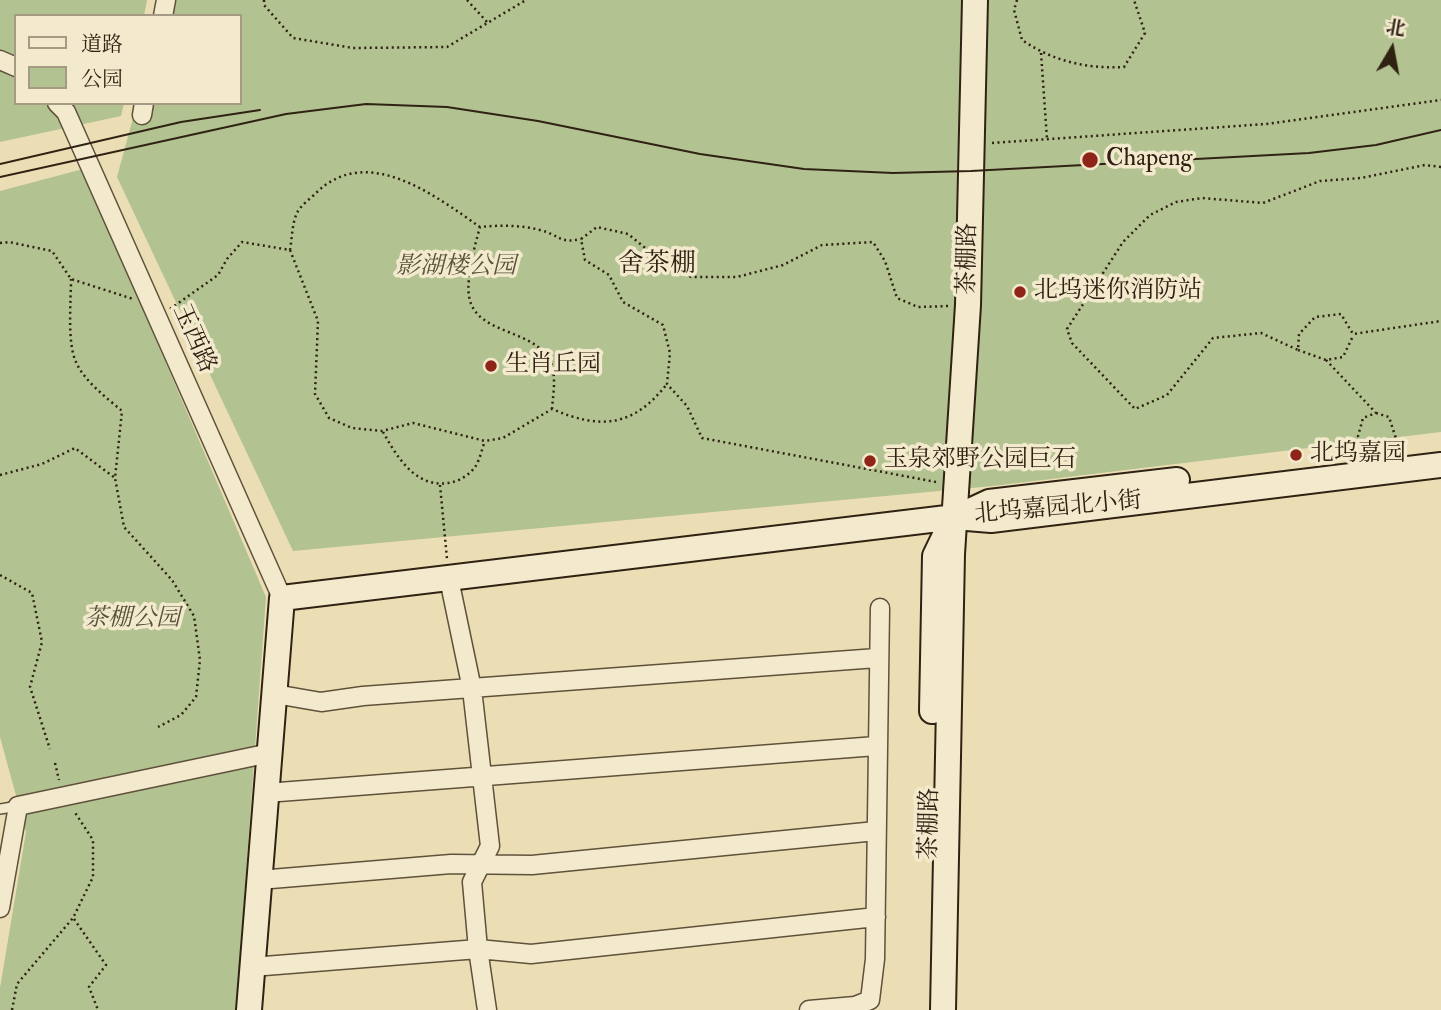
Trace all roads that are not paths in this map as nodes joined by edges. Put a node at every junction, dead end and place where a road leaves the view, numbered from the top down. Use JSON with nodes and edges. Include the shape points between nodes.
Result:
{"nodes":[{"id":1,"x":975,"y":0,"type":"edge"},
{"id":2,"x":59,"y":105,"type":"edge"},
{"id":3,"x":1441,"y":450,"type":"edge"},
{"id":4,"x":1441,"y":465,"type":"edge"},
{"id":5,"x":955,"y":517,"type":"junction"},
{"id":6,"x":449,"y":579,"type":"junction"},
{"id":7,"x":282,"y":598,"type":"junction"},
{"id":8,"x":880,"y":608,"type":"dead end"},
{"id":9,"x":877,"y":658,"type":"junction"},
{"id":10,"x":472,"y":689,"type":"junction"},
{"id":11,"x":275,"y":694,"type":"junction"},
{"id":12,"x":876,"y":746,"type":"junction"},
{"id":13,"x":270,"y":753,"type":"junction"},
{"id":14,"x":483,"y":776,"type":"junction"},
{"id":15,"x":266,"y":793,"type":"junction"},
{"id":16,"x":18,"y":806,"type":"junction"},
{"id":17,"x":0,"y":809,"type":"edge"},
{"id":18,"x":876,"y":831,"type":"junction"},
{"id":19,"x":481,"y":865,"type":"junction"},
{"id":20,"x":259,"y":880,"type":"junction"},
{"id":21,"x":0,"y":908,"type":"edge"},
{"id":22,"x":876,"y":917,"type":"junction"},
{"id":23,"x":478,"y":949,"type":"junction"},
{"id":24,"x":252,"y":967,"type":"junction"},
{"id":25,"x":249,"y":1010,"type":"edge"},
{"id":26,"x":487,"y":1010,"type":"edge"},
{"id":27,"x":809,"y":1010,"type":"edge"},
{"id":28,"x":928,"y":1010,"type":"edge"},
{"id":29,"x":943,"y":1010,"type":"edge"}],
"edges":[{"from":1,"to":5,"type":"street","name":"茶棚路","via":[[968,305]]},
{"from":2,"to":7,"type":"street","name":"玉西路"},
{"from":3,"to":5,"type":"street","name":"北坞嘉园北小街","via":[[989,502]]},
{"from":4,"to":5,"type":"street","name":"北坞嘉园北小街","via":[[991,520]]},
{"from":5,"to":6,"type":"street"},
{"from":5,"to":28,"type":"street","name":"茶棚路","via":[[935,556]]},
{"from":5,"to":29,"type":"street","name":"茶棚路"},
{"from":6,"to":7,"type":"street"},
{"from":6,"to":10,"type":"street"},
{"from":7,"to":11,"type":"street"},
{"from":8,"to":9,"type":"street"},
{"from":9,"to":10,"type":"street"},
{"from":9,"to":12,"type":"street"},
{"from":10,"to":11,"type":"street","via":[[321,702]]},
{"from":10,"to":14,"type":"street"},
{"from":11,"to":13,"type":"street"},
{"from":12,"to":14,"type":"street"},
{"from":12,"to":18,"type":"street"},
{"from":13,"to":15,"type":"street"},
{"from":13,"to":16,"type":"street"},
{"from":14,"to":15,"type":"street"},
{"from":14,"to":19,"type":"street","via":[[490,846]]},
{"from":15,"to":20,"type":"street"},
{"from":16,"to":17,"type":"lane"},
{"from":16,"to":21,"type":"street"},
{"from":18,"to":19,"type":"street"},
{"from":18,"to":22,"type":"street"},
{"from":19,"to":20,"type":"street"},
{"from":19,"to":23,"type":"street","via":[[472,882]]},
{"from":20,"to":24,"type":"street"},
{"from":22,"to":23,"type":"street","via":[[531,954]]},
{"from":22,"to":27,"type":"street","via":[[870,1000]]},
{"from":23,"to":24,"type":"street"},
{"from":23,"to":26,"type":"street"},
{"from":24,"to":25,"type":"street"}]}
